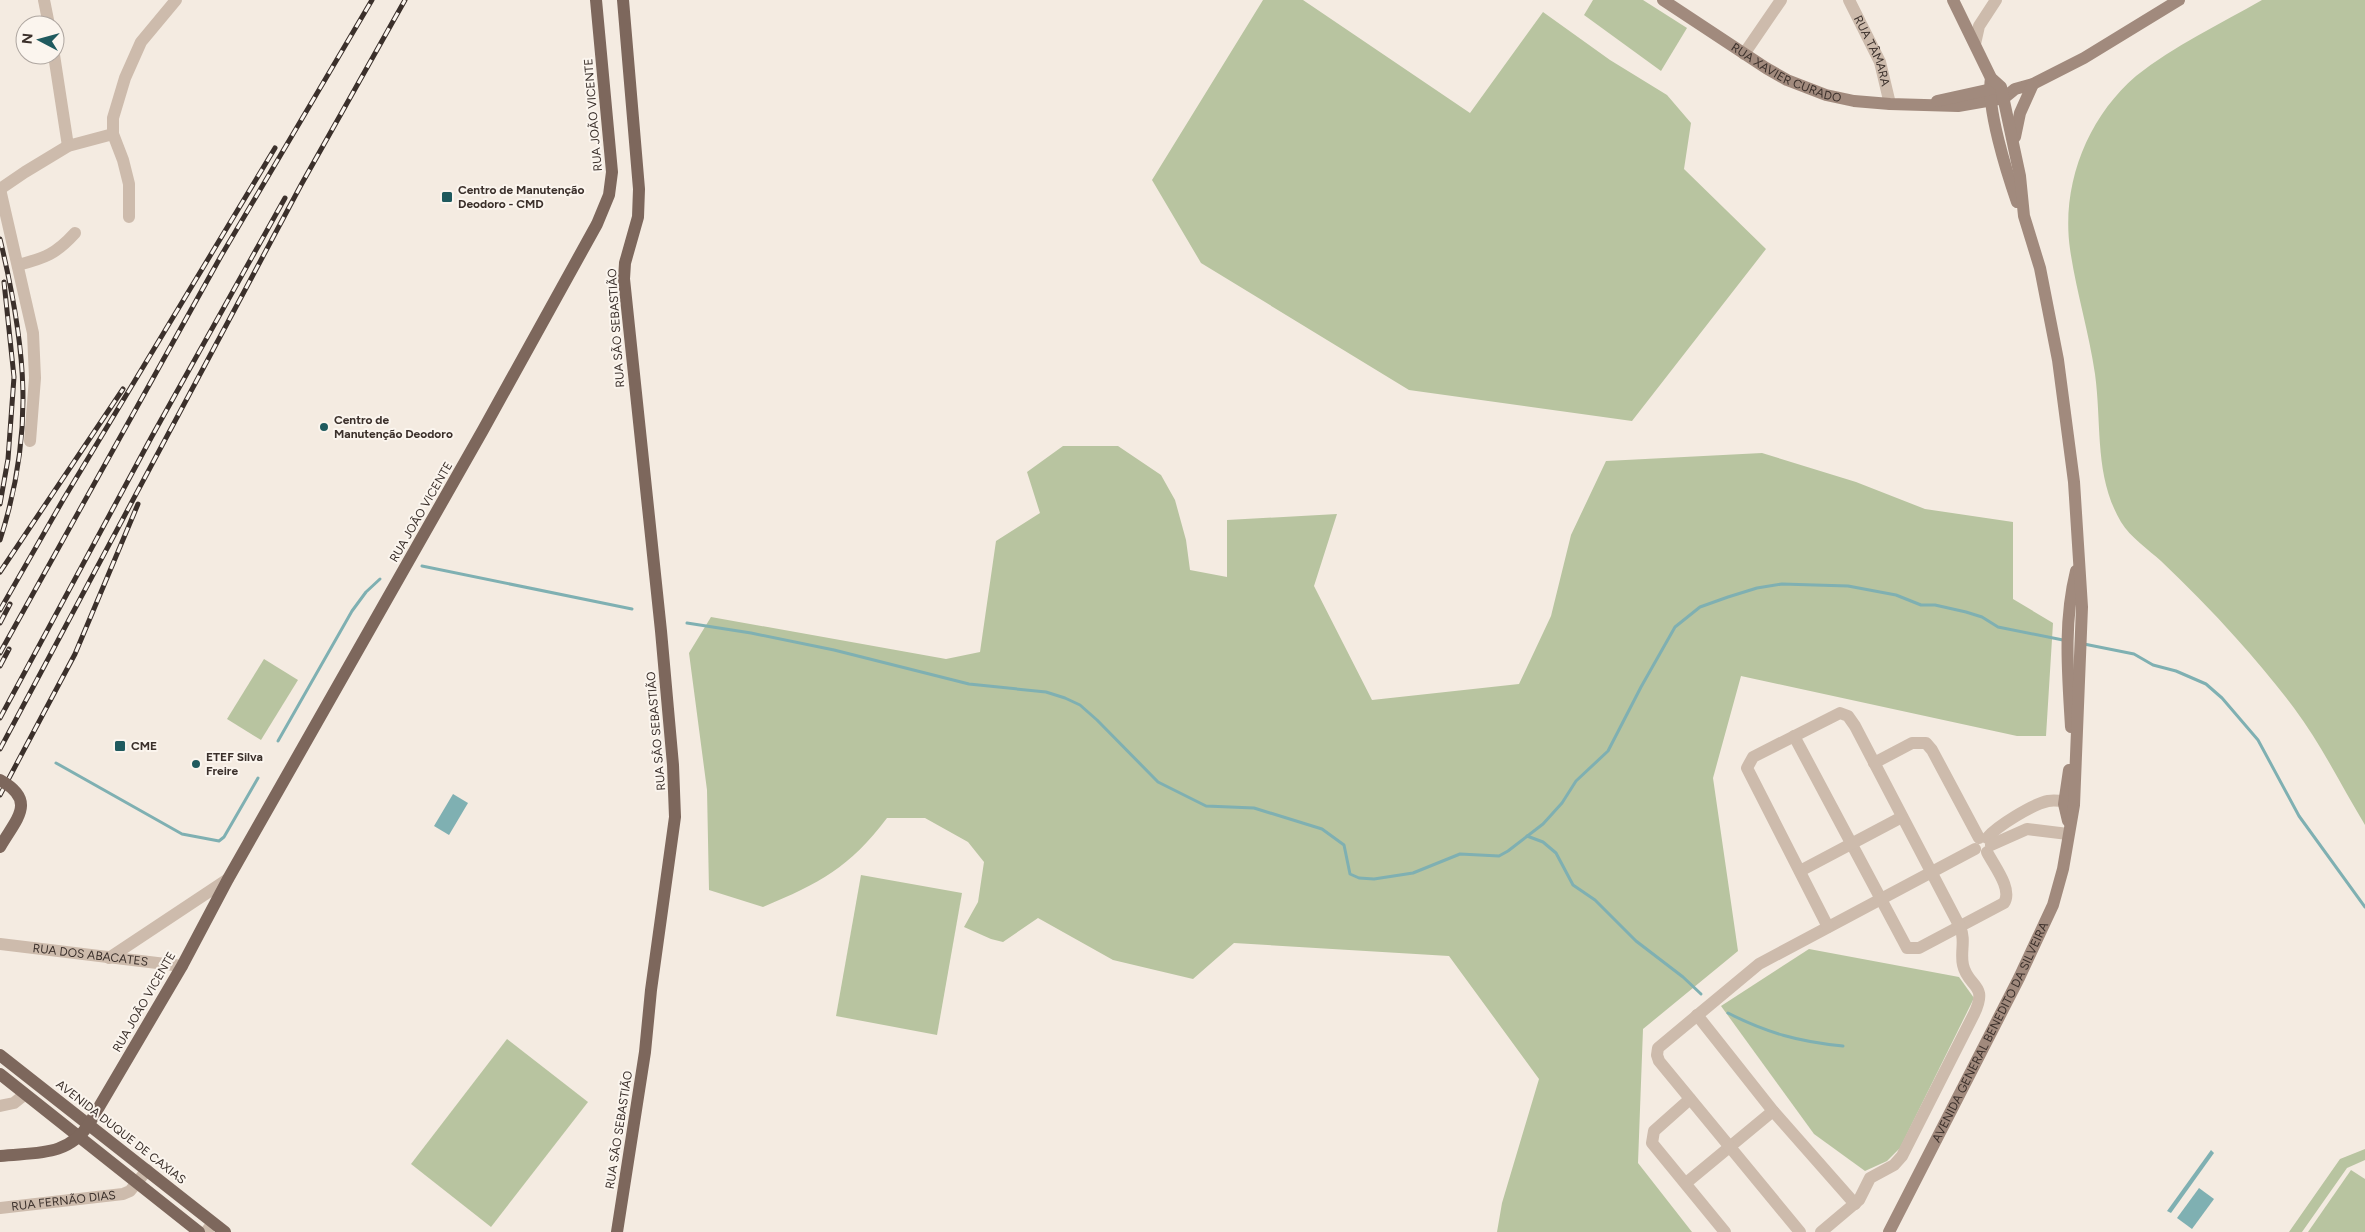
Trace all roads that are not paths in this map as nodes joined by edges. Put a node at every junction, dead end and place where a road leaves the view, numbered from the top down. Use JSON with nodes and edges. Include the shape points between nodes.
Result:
{"nodes":[{"id":1,"x":44,"y":0,"type":"edge"},
{"id":2,"x":176,"y":0,"type":"edge"},
{"id":3,"x":596,"y":0,"type":"edge"},
{"id":4,"x":622,"y":0,"type":"edge"},
{"id":5,"x":1781,"y":0,"type":"edge"},
{"id":6,"x":1849,"y":0,"type":"edge"},
{"id":7,"x":1953,"y":0,"type":"edge"},
{"id":8,"x":1996,"y":0,"type":"edge"},
{"id":9,"x":2179,"y":0,"type":"edge"},
{"id":10,"x":1671,"y":2,"type":"edge"},
{"id":11,"x":47,"y":15,"type":"edge"},
{"id":12,"x":1963,"y":19,"type":"junction"},
{"id":13,"x":1983,"y":20,"type":"junction"},
{"id":14,"x":1975,"y":44,"type":"junction"},
{"id":15,"x":1744,"y":54,"type":"junction"},
{"id":16,"x":56,"y":65,"type":"edge"},
{"id":17,"x":2033,"y":84,"type":"junction"},
{"id":18,"x":1995,"y":91,"type":"junction"},
{"id":19,"x":1890,"y":104,"type":"junction"},
{"id":20,"x":113,"y":134,"type":"junction"},
{"id":21,"x":68,"y":146,"type":"junction"},
{"id":22,"x":2014,"y":147,"type":"junction"},
{"id":23,"x":0,"y":189,"type":"edge"},
{"id":24,"x":2024,"y":216,"type":"junction"},
{"id":25,"x":129,"y":217,"type":"dead end"},
{"id":26,"x":75,"y":233,"type":"dead end"},
{"id":27,"x":18,"y":265,"type":"junction"},
{"id":28,"x":30,"y":441,"type":"dead end"},
{"id":29,"x":2078,"y":561,"type":"junction"},
{"id":30,"x":1794,"y":736,"type":"junction"},
{"id":31,"x":1874,"y":763,"type":"junction"},
{"id":32,"x":0,"y":780,"type":"edge"},
{"id":33,"x":2064,"y":801,"type":"junction"},
{"id":34,"x":2072,"y":812,"type":"junction"},
{"id":35,"x":1902,"y":817,"type":"junction"},
{"id":36,"x":2068,"y":830,"type":"junction"},
{"id":37,"x":1984,"y":844,"type":"junction"},
{"id":38,"x":1851,"y":845,"type":"junction"},
{"id":39,"x":0,"y":847,"type":"edge"},
{"id":40,"x":1800,"y":871,"type":"junction"},
{"id":41,"x":1931,"y":872,"type":"junction"},
{"id":42,"x":228,"y":879,"type":"junction"},
{"id":43,"x":1880,"y":899,"type":"junction"},
{"id":44,"x":1828,"y":927,"type":"junction"},
{"id":45,"x":1960,"y":927,"type":"junction"},
{"id":46,"x":0,"y":944,"type":"edge"},
{"id":47,"x":109,"y":958,"type":"junction"},
{"id":48,"x":182,"y":966,"type":"junction"},
{"id":49,"x":1697,"y":1015,"type":"junction"},
{"id":50,"x":0,"y":1055,"type":"edge"},
{"id":51,"x":0,"y":1074,"type":"edge"},
{"id":52,"x":24,"y":1095,"type":"junction"},
{"id":53,"x":1690,"y":1100,"type":"junction"},
{"id":54,"x":0,"y":1106,"type":"edge"},
{"id":55,"x":1773,"y":1111,"type":"junction"},
{"id":56,"x":89,"y":1124,"type":"junction"},
{"id":57,"x":80,"y":1137,"type":"junction"},
{"id":58,"x":1729,"y":1147,"type":"junction"},
{"id":59,"x":0,"y":1156,"type":"edge"},
{"id":60,"x":147,"y":1170,"type":"junction"},
{"id":61,"x":138,"y":1183,"type":"junction"},
{"id":62,"x":1686,"y":1183,"type":"junction"},
{"id":63,"x":1855,"y":1204,"type":"junction"},
{"id":64,"x":0,"y":1208,"type":"edge"},
{"id":65,"x":210,"y":1228,"type":"edge"},
{"id":66,"x":199,"y":1232,"type":"edge"},
{"id":67,"x":224,"y":1232,"type":"edge"},
{"id":68,"x":618,"y":1232,"type":"edge"},
{"id":69,"x":1725,"y":1232,"type":"edge"},
{"id":70,"x":1800,"y":1232,"type":"edge"},
{"id":71,"x":1821,"y":1232,"type":"edge"},
{"id":72,"x":1889,"y":1232,"type":"edge"}],
"edges":[{"from":1,"to":11,"type":"street"},
{"from":2,"to":20,"type":"street","via":[[136,51],[118,99]]},
{"from":3,"to":42,"type":"main road","name":"RUA JOÃO VICENTE","via":[[612,162],[606,206]]},
{"from":4,"to":68,"type":"main road","name":"RUA SÃO SEBASTIÃO","via":[[639,199],[624,279],[661,631],[675,818]]},
{"from":5,"to":15,"type":"street"},
{"from":6,"to":19,"type":"street","name":"RUA TÂMARA","via":[[1880,62]]},
{"from":7,"to":12,"type":"main road"},
{"from":8,"to":13,"type":"street"},
{"from":9,"to":17,"type":"main road","name":"RUA XAVIER CURADO","via":[[2084,58]]},
{"from":10,"to":15,"type":"main road","name":"RUA XAVIER CURADO"},
{"from":12,"to":13,"type":"street","via":[[1972,22]]},
{"from":12,"to":14,"type":"main road"},
{"from":13,"to":14,"type":"street","via":[[1976,32]]},
{"from":14,"to":18,"type":"main road"},
{"from":15,"to":19,"type":"main road","name":"RUA XAVIER CURADO","via":[[1787,80],[1826,95]]},
{"from":16,"to":21,"type":"street"},
{"from":17,"to":18,"type":"main road","name":"RUA XAVIER CURADO"},
{"from":17,"to":22,"type":"main road","via":[[2018,120]]},
{"from":18,"to":19,"type":"main road","name":"RUA XAVIER CURADO","via":[[1923,105]]},
{"from":18,"to":22,"type":"main road","name":"AVENIDA GENERAL BENEDITO DA SILVEIRA"},
{"from":18,"to":24,"type":"main road","name":"AVENIDA GENERAL BENEDITO DA SILVEIRA","via":[[2009,175]]},
{"from":20,"to":21,"type":"street"},
{"from":20,"to":25,"type":"street","via":[[128,178]]},
{"from":21,"to":23,"type":"street"},
{"from":22,"to":24,"type":"main road","name":"AVENIDA GENERAL BENEDITO DA SILVEIRA"},
{"from":23,"to":27,"type":"street"},
{"from":24,"to":29,"type":"main road","name":"AVENIDA GENERAL BENEDITO DA SILVEIRA","via":[[2040,268],[2065,401],[2076,500]]},
{"from":26,"to":27,"type":"street","via":[[51,255]]},
{"from":27,"to":28,"type":"street","via":[[34,343]]},
{"from":29,"to":33,"type":"main road","name":"AVENIDA GENERAL BENEDITO DA SILVEIRA","via":[[2070,597],[2066,658],[2071,739]]},
{"from":29,"to":34,"type":"main road","name":"AVENIDA GENERAL BENEDITO DA SILVEIRA","via":[[2082,591]]},
{"from":30,"to":31,"type":"street","via":[[1834,715],[1844,714],[1851,719]]},
{"from":30,"to":38,"type":"street"},
{"from":30,"to":40,"type":"street","via":[[1753,757],[1747,768]]},
{"from":31,"to":35,"type":"street"},
{"from":31,"to":37,"type":"street","via":[[1912,743],[1926,743]]},
{"from":32,"to":39,"type":"main road","bridge":true,"via":[[17,791],[22,803]]},
{"from":33,"to":34,"type":"street"},
{"from":33,"to":36,"type":"main road","name":"AVENIDA GENERAL BENEDITO DA SILVEIRA"},
{"from":33,"to":37,"type":"street","via":[[2044,802],[1998,829]]},
{"from":34,"to":36,"type":"main road","name":"AVENIDA GENERAL BENEDITO DA SILVEIRA"},
{"from":35,"to":38,"type":"street"},
{"from":35,"to":41,"type":"street"},
{"from":36,"to":37,"type":"street","via":[[2027,829]]},
{"from":36,"to":72,"type":"main road","name":"AVENIDA GENERAL BENEDITO DA SILVEIRA","via":[[2059,887],[2046,920]]},
{"from":37,"to":41,"type":"street"},
{"from":37,"to":45,"type":"street","via":[[2006,890],[2006,900],[1998,908]]},
{"from":38,"to":40,"type":"street"},
{"from":38,"to":43,"type":"street"},
{"from":40,"to":44,"type":"street"},
{"from":41,"to":43,"type":"street"},
{"from":41,"to":45,"type":"street"},
{"from":42,"to":47,"type":"street","name":"RUA JOÃO VICENTE"},
{"from":42,"to":48,"type":"main road","name":"RUA JOÃO VICENTE"},
{"from":43,"to":44,"type":"street"},
{"from":43,"to":45,"type":"street","via":[[1907,948],[1919,948]]},
{"from":44,"to":49,"type":"street","via":[[1759,964]]},
{"from":45,"to":63,"type":"street","via":[[1964,938],[1963,968],[1979,991],[1978,1006],[1906,1149],[1894,1165],[1870,1178]]},
{"from":46,"to":47,"type":"street","name":"RUA DOS ABACATES"},
{"from":47,"to":48,"type":"street","name":"RUA DOS ABACATES"},
{"from":48,"to":56,"type":"main road","name":"RUA JOÃO VICENTE"},
{"from":49,"to":53,"type":"street","via":[[1661,1044],[1657,1052],[1659,1061]]},
{"from":49,"to":55,"type":"street"},
{"from":50,"to":56,"type":"main road","name":"AVENIDA DUQUE DE CAXIAS"},
{"from":51,"to":52,"type":"main road"},
{"from":52,"to":54,"type":"street","via":[[14,1103]]},
{"from":52,"to":57,"type":"main road"},
{"from":53,"to":58,"type":"street"},
{"from":53,"to":62,"type":"street","via":[[1656,1129],[1652,1137],[1655,1148]]},
{"from":55,"to":58,"type":"street"},
{"from":55,"to":63,"type":"street"},
{"from":56,"to":57,"type":"main road","name":"RUA JOÃO VICENTE"},
{"from":56,"to":60,"type":"main road","name":"AVENIDA DUQUE DE CAXIAS"},
{"from":57,"to":59,"type":"main road","via":[[63,1148]]},
{"from":57,"to":61,"type":"main road"},
{"from":58,"to":62,"type":"street"},
{"from":58,"to":70,"type":"street"},
{"from":60,"to":61,"type":"street","name":"RUA FERNÃO DIAS"},
{"from":60,"to":65,"type":"main road","name":"AVENIDA DUQUE DE CAXIAS"},
{"from":61,"to":64,"type":"street","name":"RUA FERNÃO DIAS","via":[[123,1194]]},
{"from":61,"to":66,"type":"main road"},
{"from":62,"to":69,"type":"street"},
{"from":63,"to":71,"type":"street"},
{"from":65,"to":67,"type":"main road","name":"AVENIDA DUQUE DE CAXIAS"}]}
